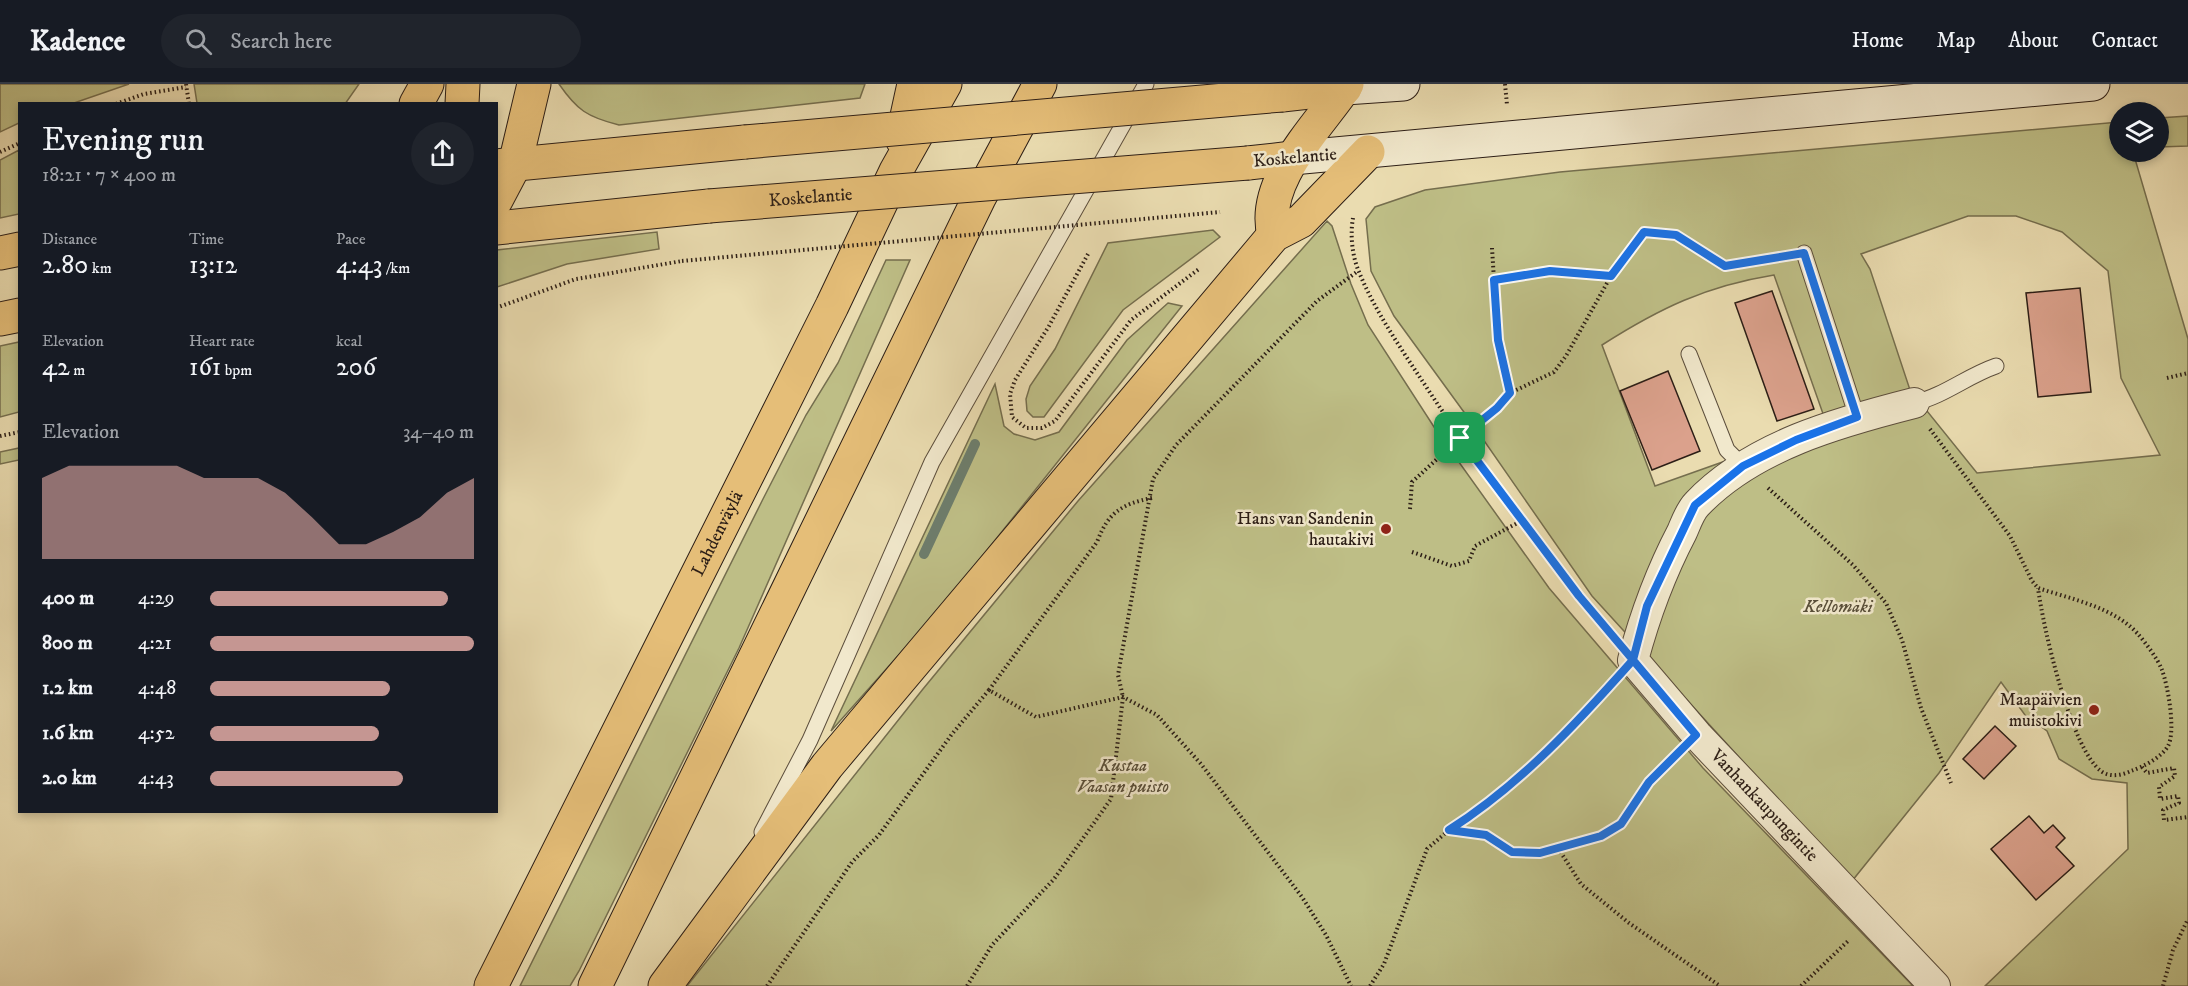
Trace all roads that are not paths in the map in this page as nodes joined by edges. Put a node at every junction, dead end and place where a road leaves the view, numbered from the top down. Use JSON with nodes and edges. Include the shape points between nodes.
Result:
{"nodes":[{"id":1,"x":427,"y":84,"type":"edge"},
{"id":2,"x":463,"y":84,"type":"edge"},
{"id":3,"x":534,"y":84,"type":"edge"},
{"id":4,"x":914,"y":84,"type":"edge"},
{"id":5,"x":945,"y":84,"type":"edge"},
{"id":6,"x":1040,"y":84,"type":"edge"},
{"id":7,"x":1146,"y":84,"type":"edge"},
{"id":8,"x":1403,"y":84,"type":"edge"},
{"id":9,"x":2093,"y":84,"type":"edge"},
{"id":10,"x":1346,"y":86,"type":"edge"},
{"id":11,"x":417,"y":102,"type":"edge"},
{"id":12,"x":462,"y":102,"type":"edge"},
{"id":13,"x":1368,"y":152,"type":"junction"},
{"id":14,"x":1292,"y":158,"type":"junction"},
{"id":15,"x":506,"y":165,"type":"edge"},
{"id":16,"x":896,"y":171,"type":"junction"},
{"id":17,"x":498,"y":193,"type":"edge"},
{"id":18,"x":498,"y":228,"type":"edge"},
{"id":19,"x":1274,"y":235,"type":"junction"},
{"id":20,"x":18,"y":250,"type":"edge"},
{"id":21,"x":1804,"y":253,"type":"road end"},
{"id":22,"x":0,"y":254,"type":"edge"},
{"id":23,"x":18,"y":316,"type":"edge"},
{"id":24,"x":0,"y":320,"type":"edge"},
{"id":25,"x":1689,"y":354,"type":"dead end"},
{"id":26,"x":1996,"y":366,"type":"dead end"},
{"id":27,"x":1914,"y":403,"type":"joint"},
{"id":28,"x":1857,"y":417,"type":"junction"},
{"id":29,"x":1743,"y":466,"type":"junction"},
{"id":30,"x":727,"y":898,"type":"junction"},
{"id":31,"x":491,"y":986,"type":"edge"},
{"id":32,"x":595,"y":986,"type":"edge"},
{"id":33,"x":664,"y":986,"type":"edge"},
{"id":34,"x":1935,"y":986,"type":"edge"}],
"edges":[{"from":1,"to":11,"type":"main road"},
{"from":2,"to":12,"type":"main road"},
{"from":3,"to":15,"type":"main road"},
{"from":4,"to":16,"type":"main road"},
{"from":5,"to":16,"type":"main road","name":"Lahdenväylä"},
{"from":6,"to":32,"type":"main road","via":[[979,198]]},
{"from":7,"to":30,"type":"lane","via":[[932,462],[810,740]]},
{"from":8,"to":10,"type":"main road"},
{"from":9,"to":13,"type":"main road","name":"Koskelantie"},
{"from":10,"to":14,"type":"main road"},
{"from":10,"to":15,"type":"main road","bridge":true},
{"from":13,"to":14,"type":"main road","name":"Koskelantie"},
{"from":13,"to":19,"type":"main road","via":[[1301,221]]},
{"from":14,"to":18,"type":"main road","name":"Koskelantie","bridge":true,"via":[[710,206]]},
{"from":14,"to":19,"type":"main road","via":[[1273,205],[1270,222]]},
{"from":15,"to":17,"type":"main road"},
{"from":16,"to":31,"type":"main road","name":"Lahdenväylä"},
{"from":19,"to":30,"type":"main road","via":[[827,765]]},
{"from":20,"to":22,"type":"main road"},
{"from":21,"to":28,"type":"lane"},
{"from":23,"to":24,"type":"main road"},
{"from":25,"to":29,"type":"lane","via":[[1726,450]]},
{"from":26,"to":27,"type":"lane","via":[[1971,375],[1944,393]]},
{"from":27,"to":28,"type":"street"},
{"from":28,"to":29,"type":"street"},
{"from":29,"to":34,"type":"street","name":"Vanhankaupungintie","via":[[1695,505],[1647,606],[1633,660],[1696,735]]},
{"from":30,"to":33,"type":"main road"}]}
